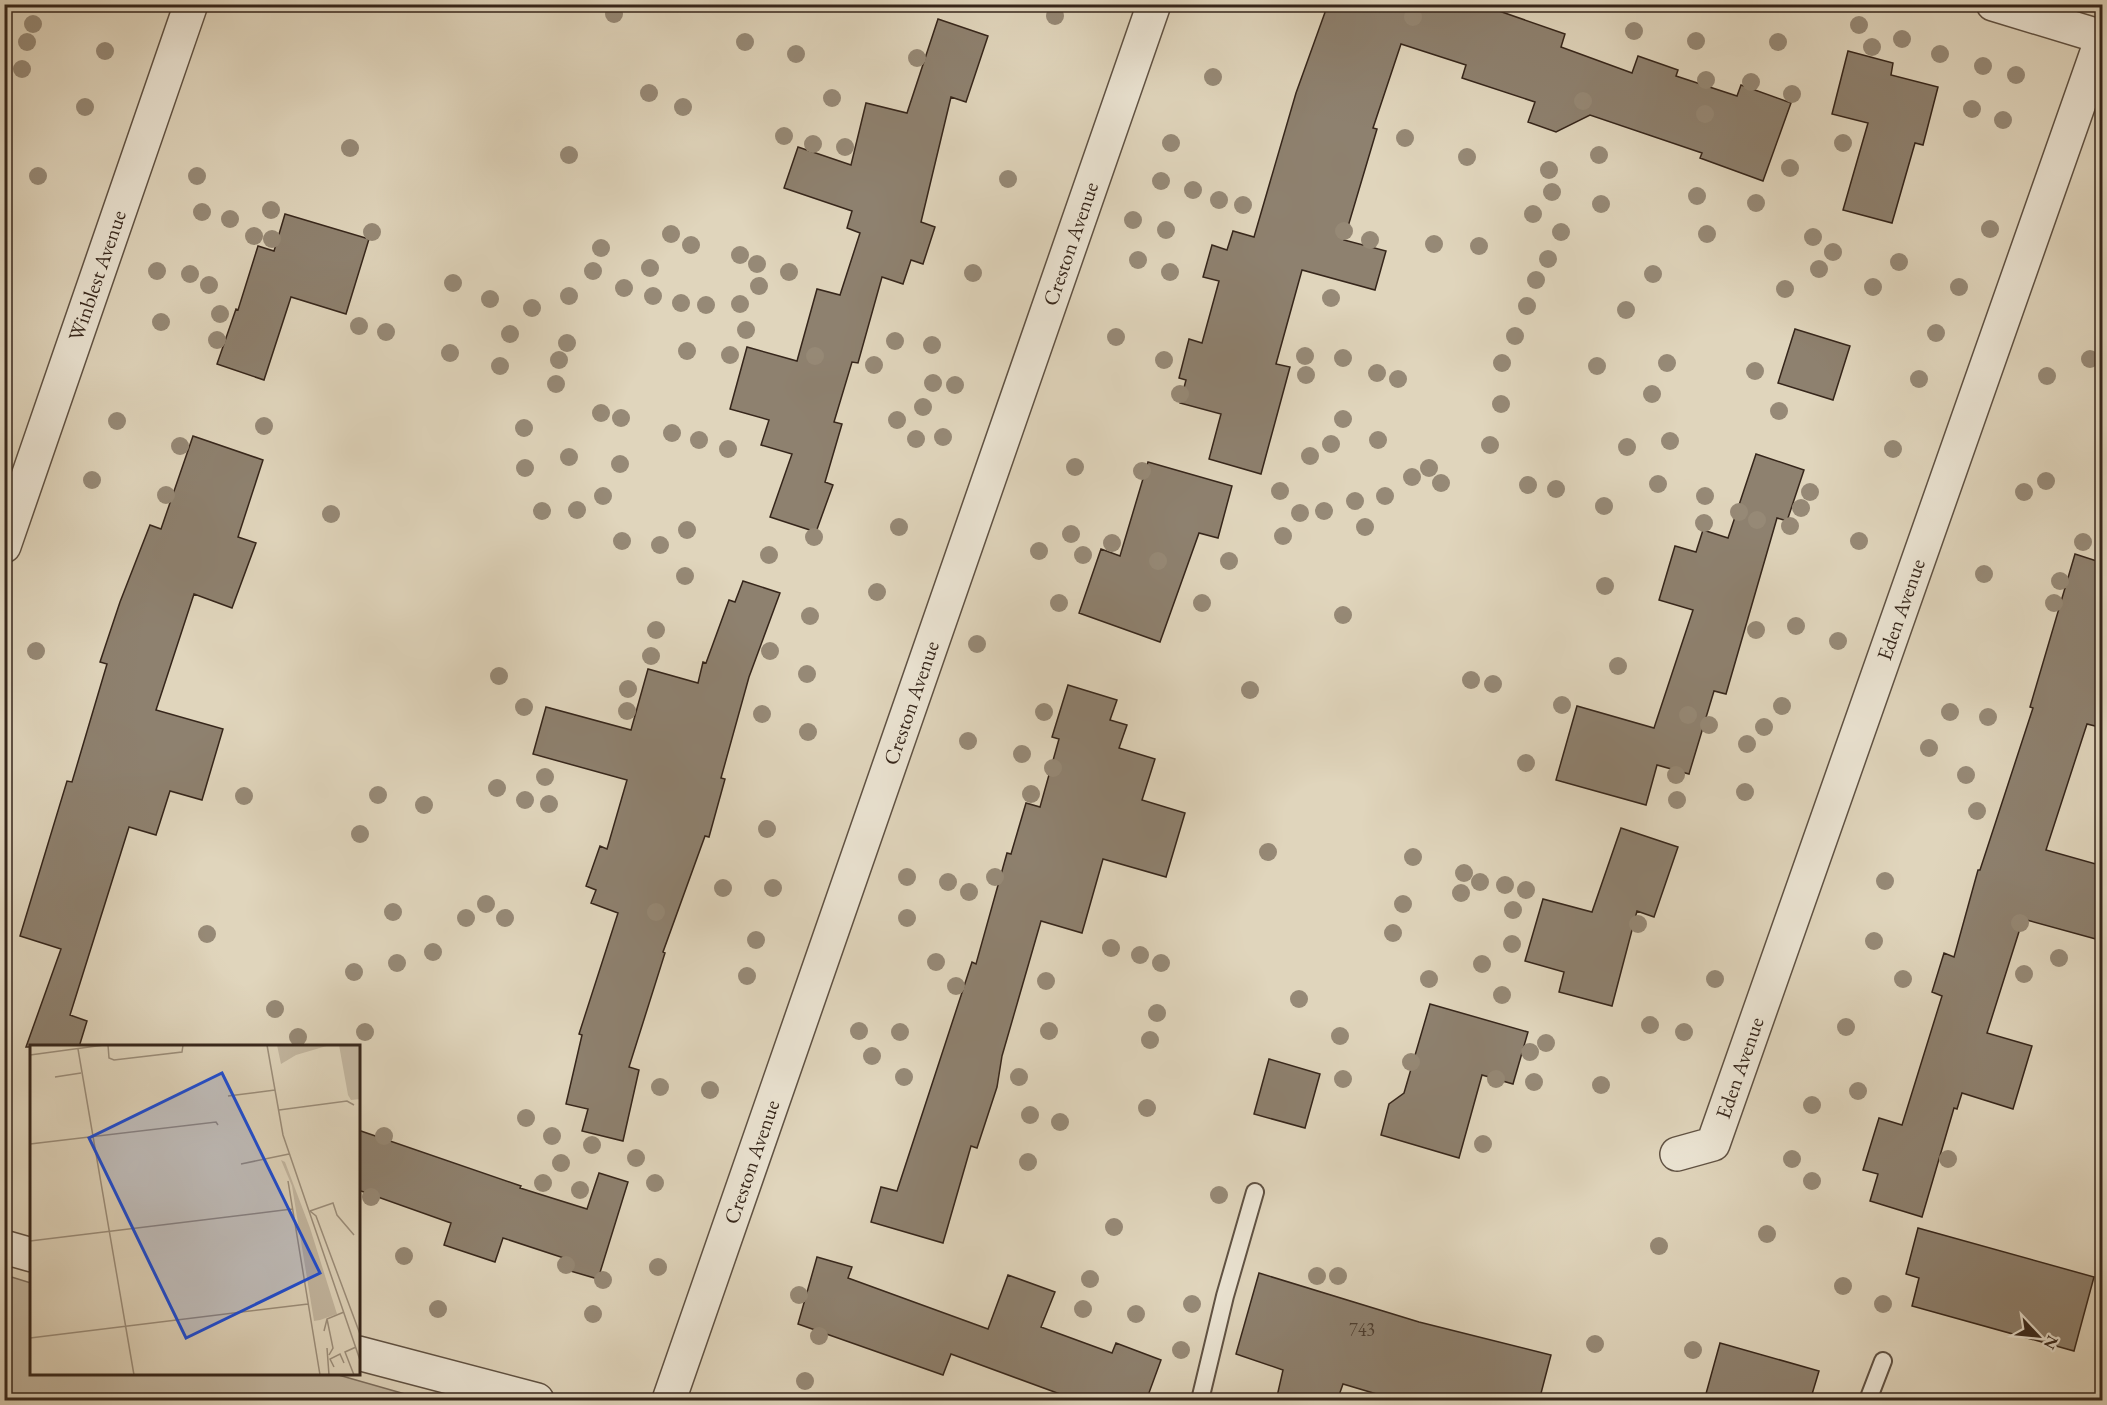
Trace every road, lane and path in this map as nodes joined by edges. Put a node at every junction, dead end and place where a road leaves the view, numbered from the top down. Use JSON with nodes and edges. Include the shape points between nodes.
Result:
{"nodes":[{"id":1,"x":191,"y":4,"type":"edge"},
{"id":2,"x":1154,"y":4,"type":"edge"},
{"id":3,"x":1993,"y":4,"type":"edge"},
{"id":4,"x":2103,"y":37,"type":"edge"},
{"id":5,"x":4,"y":546,"type":"edge"},
{"id":6,"x":1677,"y":1154,"type":"dead end"},
{"id":7,"x":1255,"y":1192,"type":"dead end"},
{"id":8,"x":4,"y":1246,"type":"edge"},
{"id":9,"x":30,"y":1254,"type":"edge"},
{"id":10,"x":360,"y":1354,"type":"edge"},
{"id":11,"x":1883,"y":1361,"type":"dead end"},
{"id":12,"x":537,"y":1401,"type":"edge"},
{"id":13,"x":669,"y":1401,"type":"edge"},
{"id":14,"x":1200,"y":1401,"type":"edge"},
{"id":15,"x":1868,"y":1401,"type":"edge"}],
"edges":[{"from":1,"to":5,"type":"street","name":"Winblest Avenue"},
{"from":2,"to":13,"type":"street","name":"Creston Avenue"},
{"from":3,"to":4,"type":"street"},
{"from":4,"to":6,"type":"street","name":"Eden Avenue","via":[[1713,1144]]},
{"from":7,"to":14,"type":"lane"},
{"from":8,"to":9,"type":"street"},
{"from":10,"to":12,"type":"street"},
{"from":11,"to":15,"type":"lane"}]}
